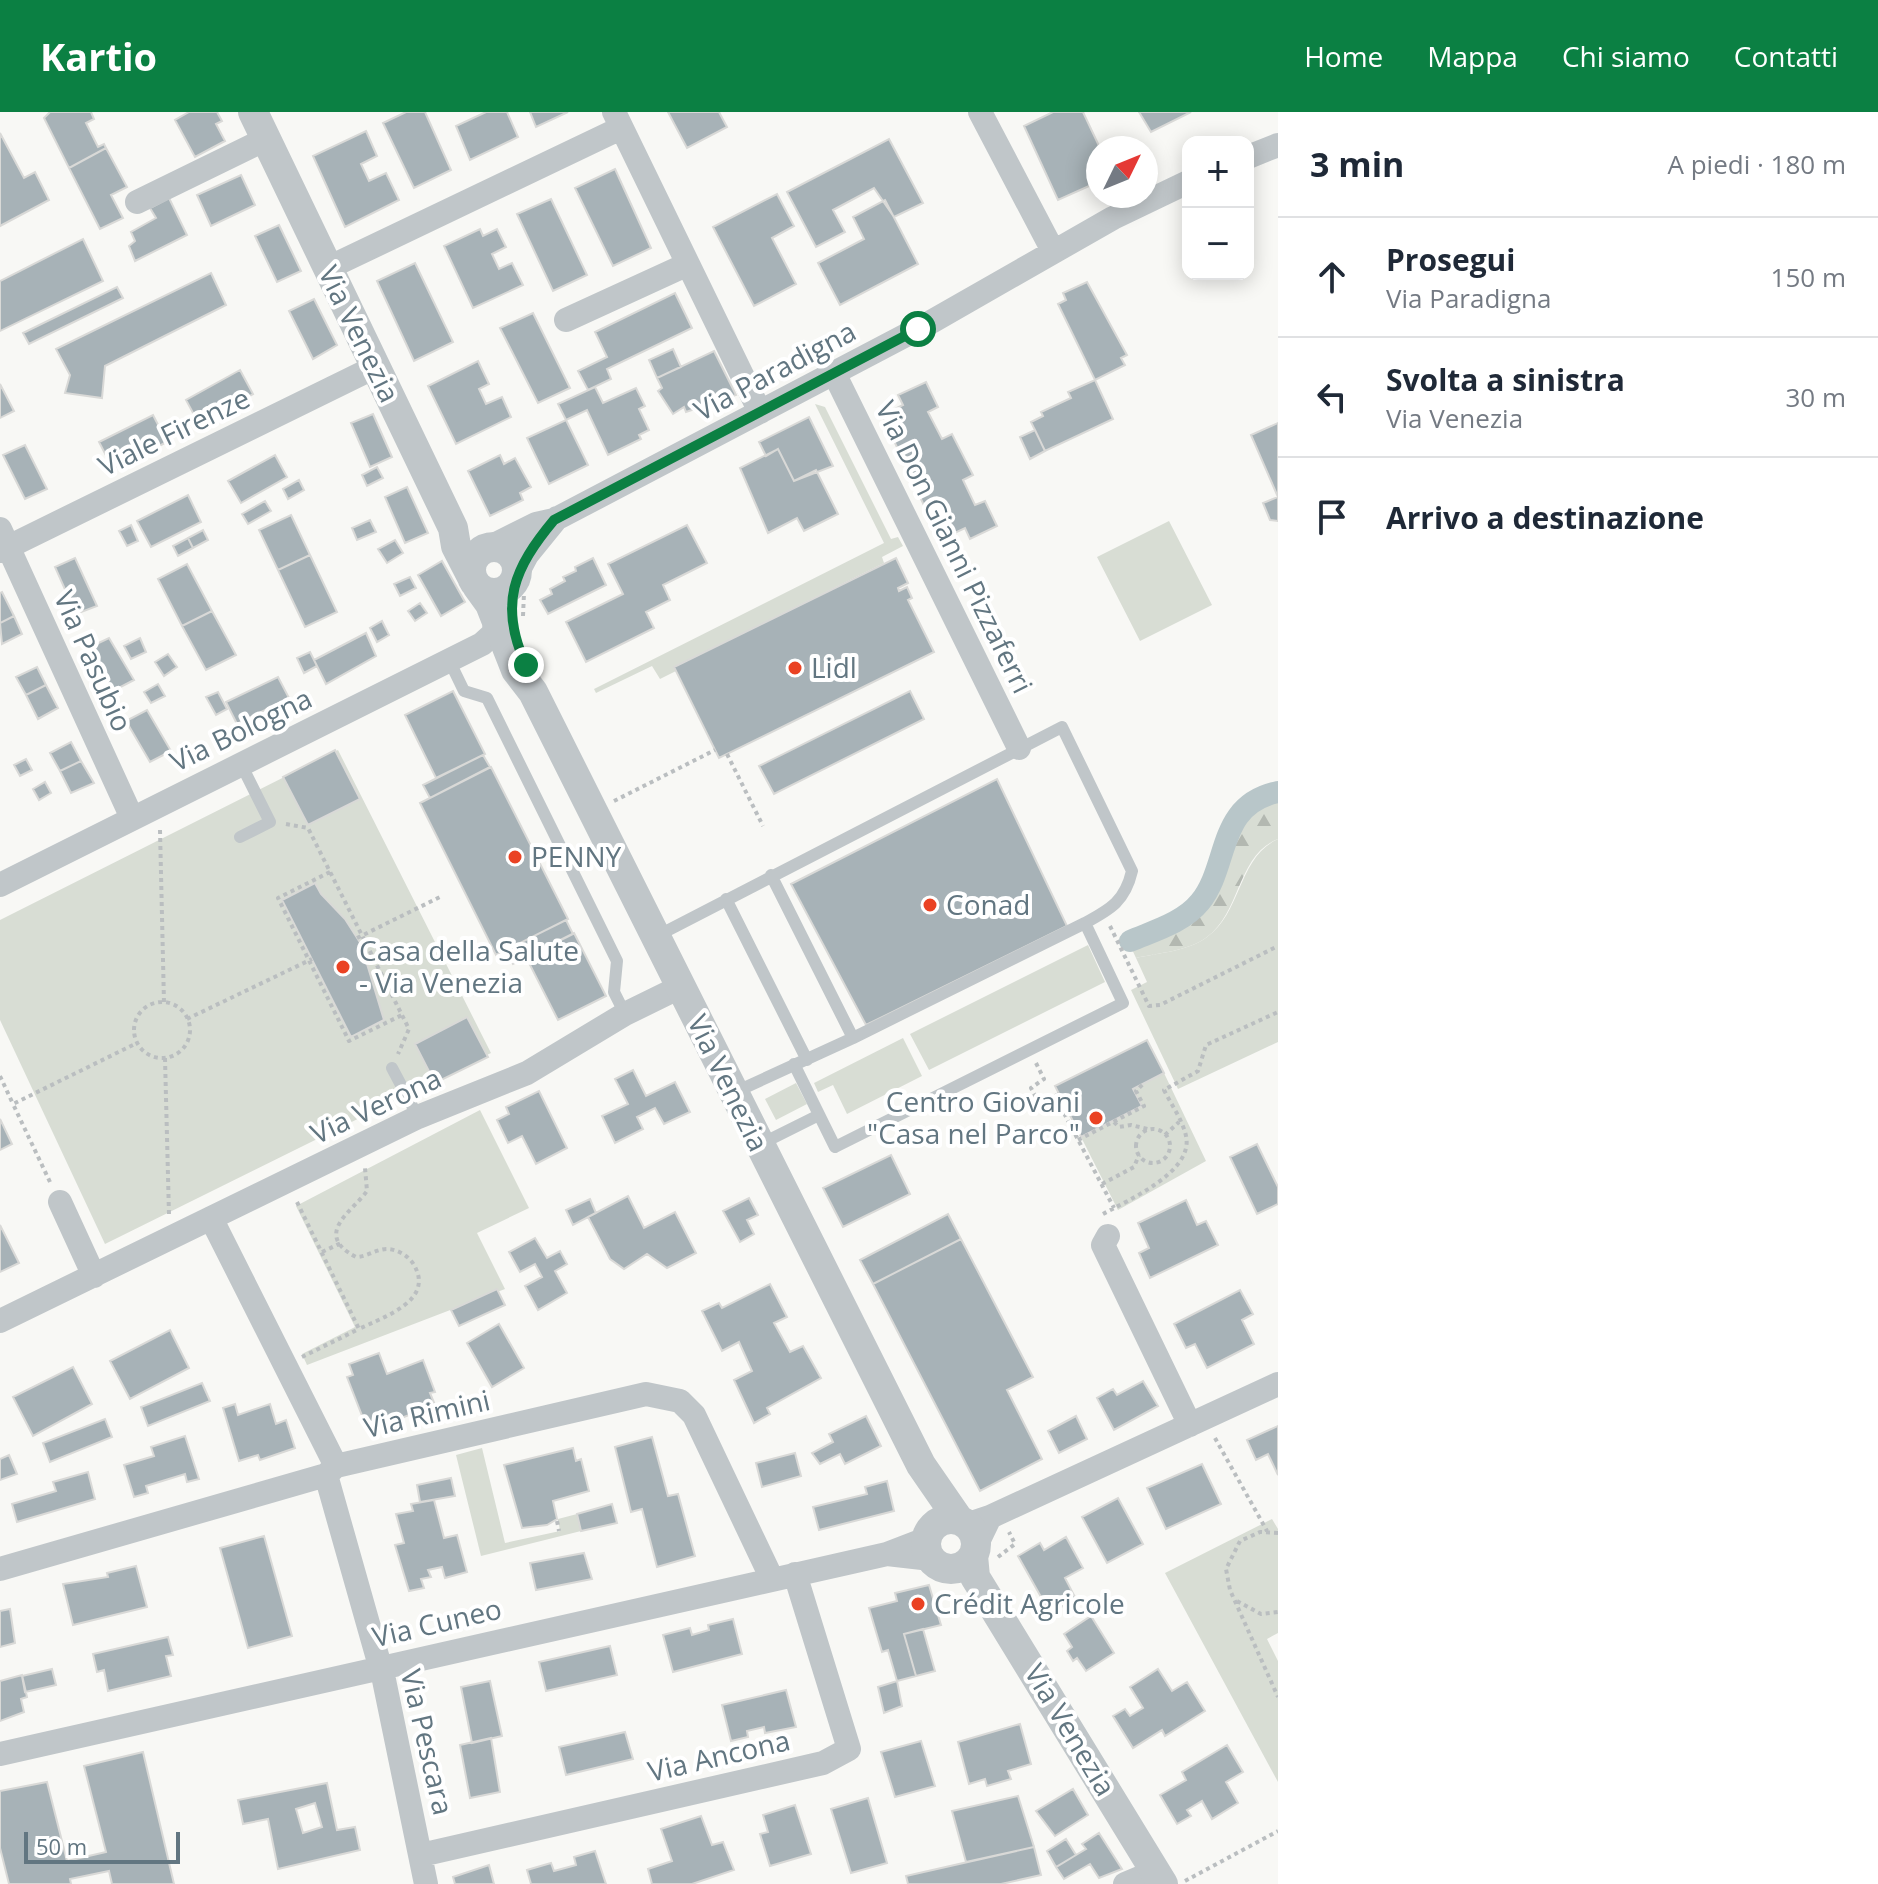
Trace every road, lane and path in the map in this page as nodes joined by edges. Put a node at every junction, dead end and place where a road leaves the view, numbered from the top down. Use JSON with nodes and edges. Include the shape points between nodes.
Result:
{"nodes":[{"id":1,"x":980,"y":112,"type":"edge"},
{"id":2,"x":617,"y":120,"type":"edge"},
{"id":3,"x":259,"y":126,"type":"edge"},
{"id":4,"x":1278,"y":145,"type":"edge"},
{"id":5,"x":1254,"y":155,"type":"edge"},
{"id":6,"x":1182,"y":185,"type":"edge"},
{"id":7,"x":137,"y":202,"type":"dead end"},
{"id":8,"x":1053,"y":251,"type":"junction"},
{"id":9,"x":688,"y":264,"type":"junction"},
{"id":10,"x":328,"y":268,"type":"junction"},
{"id":11,"x":566,"y":320,"type":"dead end"},
{"id":12,"x":375,"y":367,"type":"junction"},
{"id":13,"x":834,"y":373,"type":"junction"},
{"id":14,"x":760,"y":412,"type":"junction"},
{"id":15,"x":557,"y":518,"type":"junction"},
{"id":16,"x":453,"y":528,"type":"junction"},
{"id":17,"x":3,"y":542,"type":"edge"},
{"id":18,"x":489,"y":547,"type":"junction"},
{"id":19,"x":517,"y":575,"type":"junction"},
{"id":20,"x":475,"y":581,"type":"junction"},
{"id":21,"x":496,"y":620,"type":"junction"},
{"id":22,"x":449,"y":660,"type":"junction"},
{"id":23,"x":533,"y":692,"type":"junction"},
{"id":24,"x":1019,"y":748,"type":"junction"},
{"id":25,"x":715,"y":750,"type":"dead end"},
{"id":26,"x":727,"y":754,"type":"dead end"},
{"id":27,"x":241,"y":764,"type":"junction"},
{"id":28,"x":605,"y":805,"type":"dead end"},
{"id":29,"x":270,"y":822,"type":"junction"},
{"id":30,"x":147,"y":823,"type":"junction"},
{"id":31,"x":173,"y":823,"type":"dead end"},
{"id":32,"x":763,"y":826,"type":"dead end"},
{"id":33,"x":240,"y":837,"type":"dead end"},
{"id":34,"x":330,"y":872,"type":"junction"},
{"id":35,"x":771,"y":875,"type":"junction"},
{"id":36,"x":0,"y":885,"type":"edge"},
{"id":37,"x":440,"y":897,"type":"dead end"},
{"id":38,"x":726,"y":899,"type":"junction"},
{"id":39,"x":1104,"y":913,"type":"junction"},
{"id":40,"x":1085,"y":923,"type":"junction"},
{"id":41,"x":359,"y":936,"type":"junction"},
{"id":42,"x":655,"y":937,"type":"junction"},
{"id":43,"x":1278,"y":946,"type":"edge"},
{"id":44,"x":311,"y":959,"type":"junction"},
{"id":45,"x":680,"y":987,"type":"junction"},
{"id":46,"x":164,"y":1003,"type":"junction"},
{"id":47,"x":1278,"y":1012,"type":"edge"},
{"id":48,"x":625,"y":1014,"type":"junction"},
{"id":49,"x":402,"y":1015,"type":"junction"},
{"id":50,"x":187,"y":1019,"type":"junction"},
{"id":51,"x":853,"y":1038,"type":"junction"},
{"id":52,"x":137,"y":1043,"type":"junction"},
{"id":53,"x":1030,"y":1050,"type":"junction"},
{"id":54,"x":165,"y":1058,"type":"junction"},
{"id":55,"x":807,"y":1060,"type":"junction"},
{"id":56,"x":794,"y":1064,"type":"junction"},
{"id":57,"x":392,"y":1068,"type":"joint"},
{"id":58,"x":0,"y":1076,"type":"edge"},
{"id":59,"x":1144,"y":1083,"type":"dead end"},
{"id":60,"x":733,"y":1093,"type":"junction"},
{"id":61,"x":1059,"y":1094,"type":"dead end"},
{"id":62,"x":1039,"y":1103,"type":"dead end"},
{"id":63,"x":13,"y":1104,"type":"junction"},
{"id":64,"x":819,"y":1115,"type":"junction"},
{"id":65,"x":418,"y":1117,"type":"junction"},
{"id":66,"x":1114,"y":1122,"type":"junction"},
{"id":67,"x":1179,"y":1122,"type":"junction"},
{"id":68,"x":1150,"y":1129,"type":"junction"},
{"id":69,"x":1165,"y":1135,"type":"junction"},
{"id":70,"x":1078,"y":1140,"type":"junction"},
{"id":71,"x":759,"y":1145,"type":"junction"},
{"id":72,"x":1139,"y":1155,"type":"junction"},
{"id":73,"x":376,"y":1163,"type":"dead end"},
{"id":74,"x":365,"y":1168,"type":"junction"},
{"id":75,"x":351,"y":1175,"type":"dead end"},
{"id":76,"x":1101,"y":1185,"type":"junction"},
{"id":77,"x":60,"y":1202,"type":"joint"},
{"id":78,"x":284,"y":1208,"type":"dead end"},
{"id":79,"x":1114,"y":1208,"type":"junction"},
{"id":80,"x":211,"y":1218,"type":"junction"},
{"id":81,"x":1108,"y":1236,"type":"joint"},
{"id":82,"x":170,"y":1240,"type":"junction"},
{"id":83,"x":341,"y":1243,"type":"junction"},
{"id":84,"x":322,"y":1252,"type":"junction"},
{"id":85,"x":94,"y":1276,"type":"junction"},
{"id":86,"x":0,"y":1321,"type":"edge"},
{"id":87,"x":359,"y":1329,"type":"junction"},
{"id":88,"x":295,"y":1348,"type":"dead end"},
{"id":89,"x":1278,"y":1384,"type":"edge"},
{"id":90,"x":1197,"y":1422,"type":"junction"},
{"id":91,"x":331,"y":1470,"type":"junction"},
{"id":92,"x":557,"y":1521,"type":"dead end"},
{"id":93,"x":559,"y":1531,"type":"dead end"},
{"id":94,"x":1267,"y":1531,"type":"junction"},
{"id":95,"x":1278,"y":1533,"type":"edge"},
{"id":96,"x":958,"y":1544,"type":"junction"},
{"id":97,"x":0,"y":1569,"type":"edge"},
{"id":98,"x":784,"y":1576,"type":"junction"},
{"id":99,"x":1235,"y":1600,"type":"junction"},
{"id":100,"x":1278,"y":1612,"type":"edge"},
{"id":101,"x":380,"y":1667,"type":"junction"},
{"id":102,"x":1278,"y":1697,"type":"edge"},
{"id":103,"x":0,"y":1754,"type":"edge"},
{"id":104,"x":1278,"y":1831,"type":"edge"},
{"id":105,"x":421,"y":1855,"type":"junction"},
{"id":106,"x":1166,"y":1880,"type":"edge"},
{"id":107,"x":426,"y":1884,"type":"edge"},
{"id":108,"x":1125,"y":1884,"type":"edge"}],
"edges":[{"from":1,"to":8,"type":"street"},
{"from":2,"to":9,"type":"street"},
{"from":2,"to":10,"type":"street"},
{"from":3,"to":7,"type":"street","name":"Via Venezia"},
{"from":3,"to":10,"type":"street","name":"Via Venezia"},
{"from":4,"to":5,"type":"street"},
{"from":6,"to":8,"type":"street","name":"Via Paradigna"},
{"from":8,"to":13,"type":"street","name":"Via Paradigna"},
{"from":9,"to":11,"type":"street"},
{"from":9,"to":14,"type":"street"},
{"from":10,"to":12,"type":"street","name":"Via Venezia"},
{"from":12,"to":16,"type":"street","name":"Via Venezia"},
{"from":12,"to":17,"type":"street","name":"Viale Firenze"},
{"from":13,"to":14,"type":"street","name":"Via Paradigna"},
{"from":13,"to":24,"type":"street","name":"Via Don Gianni Pizzaferri"},
{"from":14,"to":15,"type":"street","name":"Via Paradigna"},
{"from":15,"to":18,"type":"street","name":"Via Paradigna"},
{"from":15,"to":19,"type":"street","name":"Via Paradigna","via":[[530,549]]},
{"from":16,"to":18,"type":"street","via":[[474,546]]},
{"from":16,"to":20,"type":"street","name":"Via Venezia","via":[[456,546]]},
{"from":17,"to":30,"type":"street","name":"Via Pasubio"},
{"from":18,"to":19,"type":"street","via":[[510,552]]},
{"from":18,"to":20,"type":"street","via":[[474,558]]},
{"from":19,"to":20,"type":"street","via":[[501,593],[490,593]]},
{"from":19,"to":23,"type":"street","name":"Via Venezia","via":[[513,628]]},
{"from":20,"to":21,"type":"street","name":"Via Venezia"},
{"from":21,"to":22,"type":"street","name":"Via Bologna","via":[[491,638]]},
{"from":21,"to":23,"type":"street","name":"Via Venezia","via":[[516,670]]},
{"from":22,"to":27,"type":"street","name":"Via Bologna"},
{"from":22,"to":48,"type":"lane","via":[[464,691],[487,698],[617,961],[614,992]]},
{"from":23,"to":42,"type":"street","name":"Via Venezia"},
{"from":24,"to":35,"type":"lane"},
{"from":24,"to":39,"type":"lane","via":[[1062,727],[1132,871],[1127,893]]},
{"from":25,"to":28,"type":"path"},
{"from":26,"to":32,"type":"path"},
{"from":27,"to":29,"type":"lane"},
{"from":27,"to":30,"type":"street","name":"Via Bologna"},
{"from":29,"to":33,"type":"lane"},
{"from":29,"to":34,"type":"path","via":[[308,828]]},
{"from":30,"to":31,"type":"path"},
{"from":30,"to":36,"type":"street","name":"Via Bologna"},
{"from":30,"to":46,"type":"path"},
{"from":34,"to":41,"type":"path"},
{"from":34,"to":44,"type":"path","via":[[278,898]]},
{"from":35,"to":38,"type":"lane"},
{"from":35,"to":51,"type":"lane"},
{"from":37,"to":41,"type":"path"},
{"from":38,"to":42,"type":"lane"},
{"from":38,"to":55,"type":"lane"},
{"from":39,"to":40,"type":"lane"},
{"from":39,"to":43,"type":"path","via":[[1149,1006]]},
{"from":40,"to":51,"type":"lane"},
{"from":40,"to":53,"type":"lane","via":[[1123,1003]]},
{"from":41,"to":49,"type":"path"},
{"from":42,"to":45,"type":"street","name":"Via Venezia"},
{"from":44,"to":49,"type":"path","via":[[349,1041]]},
{"from":44,"to":50,"type":"path"},
{"from":45,"to":48,"type":"street","name":"Via Verona"},
{"from":45,"to":60,"type":"street","name":"Via Venezia"},
{"from":46,"to":50,"type":"path","via":[[179,1008]]},
{"from":46,"to":52,"type":"path","via":[[148,1006],[138,1016]]},
{"from":47,"to":67,"type":"path","via":[[1206,1045],[1198,1071],[1164,1090]]},
{"from":48,"to":65,"type":"street","name":"Via Verona","via":[[527,1073]]},
{"from":49,"to":57,"type":"path","via":[[409,1029]]},
{"from":50,"to":54,"type":"path","via":[[186,1045]]},
{"from":51,"to":55,"type":"lane"},
{"from":52,"to":54,"type":"path","via":[[150,1055]]},
{"from":52,"to":63,"type":"path"},
{"from":53,"to":62,"type":"path","via":[[1044,1079],[1031,1088]]},
{"from":53,"to":64,"type":"lane","via":[[835,1147]]},
{"from":54,"to":82,"type":"path"},
{"from":55,"to":56,"type":"lane"},
{"from":56,"to":60,"type":"lane"},
{"from":56,"to":64,"type":"lane"},
{"from":57,"to":65,"type":"lane"},
{"from":58,"to":63,"type":"path"},
{"from":59,"to":66,"type":"path","via":[[1136,1091],[1144,1106]]},
{"from":60,"to":71,"type":"street","name":"Via Venezia"},
{"from":61,"to":70,"type":"path","via":[[1055,1096]]},
{"from":63,"to":77,"type":"path"},
{"from":64,"to":71,"type":"lane"},
{"from":65,"to":80,"type":"street","name":"Via Verona"},
{"from":66,"to":68,"type":"path"},
{"from":66,"to":70,"type":"path"},
{"from":67,"to":69,"type":"path"},
{"from":67,"to":79,"type":"path","via":[[1187,1138],[1183,1160],[1168,1176]]},
{"from":68,"to":69,"type":"path"},
{"from":68,"to":72,"type":"path","via":[[1137,1139]]},
{"from":69,"to":72,"type":"path","via":[[1169,1150],[1163,1159],[1147,1162]]},
{"from":70,"to":76,"type":"path"},
{"from":71,"to":96,"type":"street","name":"Via Venezia"},
{"from":72,"to":76,"type":"path","via":[[1134,1167]]},
{"from":73,"to":74,"type":"path"},
{"from":74,"to":75,"type":"path"},
{"from":74,"to":83,"type":"path","via":[[367,1191],[340,1219]]},
{"from":76,"to":79,"type":"path"},
{"from":77,"to":85,"type":"street"},
{"from":78,"to":84,"type":"path","via":[[297,1202]]},
{"from":79,"to":81,"type":"path","via":[[1103,1214],[1112,1231]]},
{"from":80,"to":82,"type":"street","name":"Via Verona"},
{"from":80,"to":91,"type":"street","name":"Via Pescara"},
{"from":81,"to":90,"type":"street","via":[[1103,1245]]},
{"from":82,"to":85,"type":"street","name":"Via Verona"},
{"from":83,"to":84,"type":"path"},
{"from":83,"to":87,"type":"path","via":[[360,1257],[397,1251],[417,1274],[417,1289],[409,1302]]},
{"from":84,"to":87,"type":"path"},
{"from":85,"to":86,"type":"street","name":"Via Verona"},
{"from":87,"to":88,"type":"path","via":[[300,1358]]},
{"from":89,"to":90,"type":"street","name":"Via Cuneo"},
{"from":90,"to":94,"type":"path"},
{"from":90,"to":96,"type":"street","name":"Via Cuneo"},
{"from":91,"to":97,"type":"street","name":"Via Rimini"},
{"from":91,"to":98,"type":"street","name":"Via Rimini","via":[[646,1394],[663,1395],[680,1401],[694,1415]]},
{"from":91,"to":101,"type":"street","name":"Via Pescara"},
{"from":92,"to":93,"type":"path"},
{"from":94,"to":95,"type":"path"},
{"from":94,"to":99,"type":"path","via":[[1240,1541],[1228,1559],[1226,1580]]},
{"from":96,"to":98,"type":"street","name":"Via Cuneo"},
{"from":96,"to":106,"type":"street","name":"Via Venezia"},
{"from":98,"to":101,"type":"street","name":"Via Cuneo"},
{"from":98,"to":105,"type":"street","name":"Via Ancona","via":[[849,1749],[823,1763]]},
{"from":99,"to":100,"type":"path","via":[[1261,1614]]},
{"from":99,"to":102,"type":"path"},
{"from":101,"to":103,"type":"street","name":"Via Cuneo"},
{"from":101,"to":105,"type":"street","name":"Via Pescara"},
{"from":104,"to":106,"type":"path"},
{"from":105,"to":107,"type":"street","name":"Via Pescara"},
{"from":106,"to":108,"type":"street"}]}
